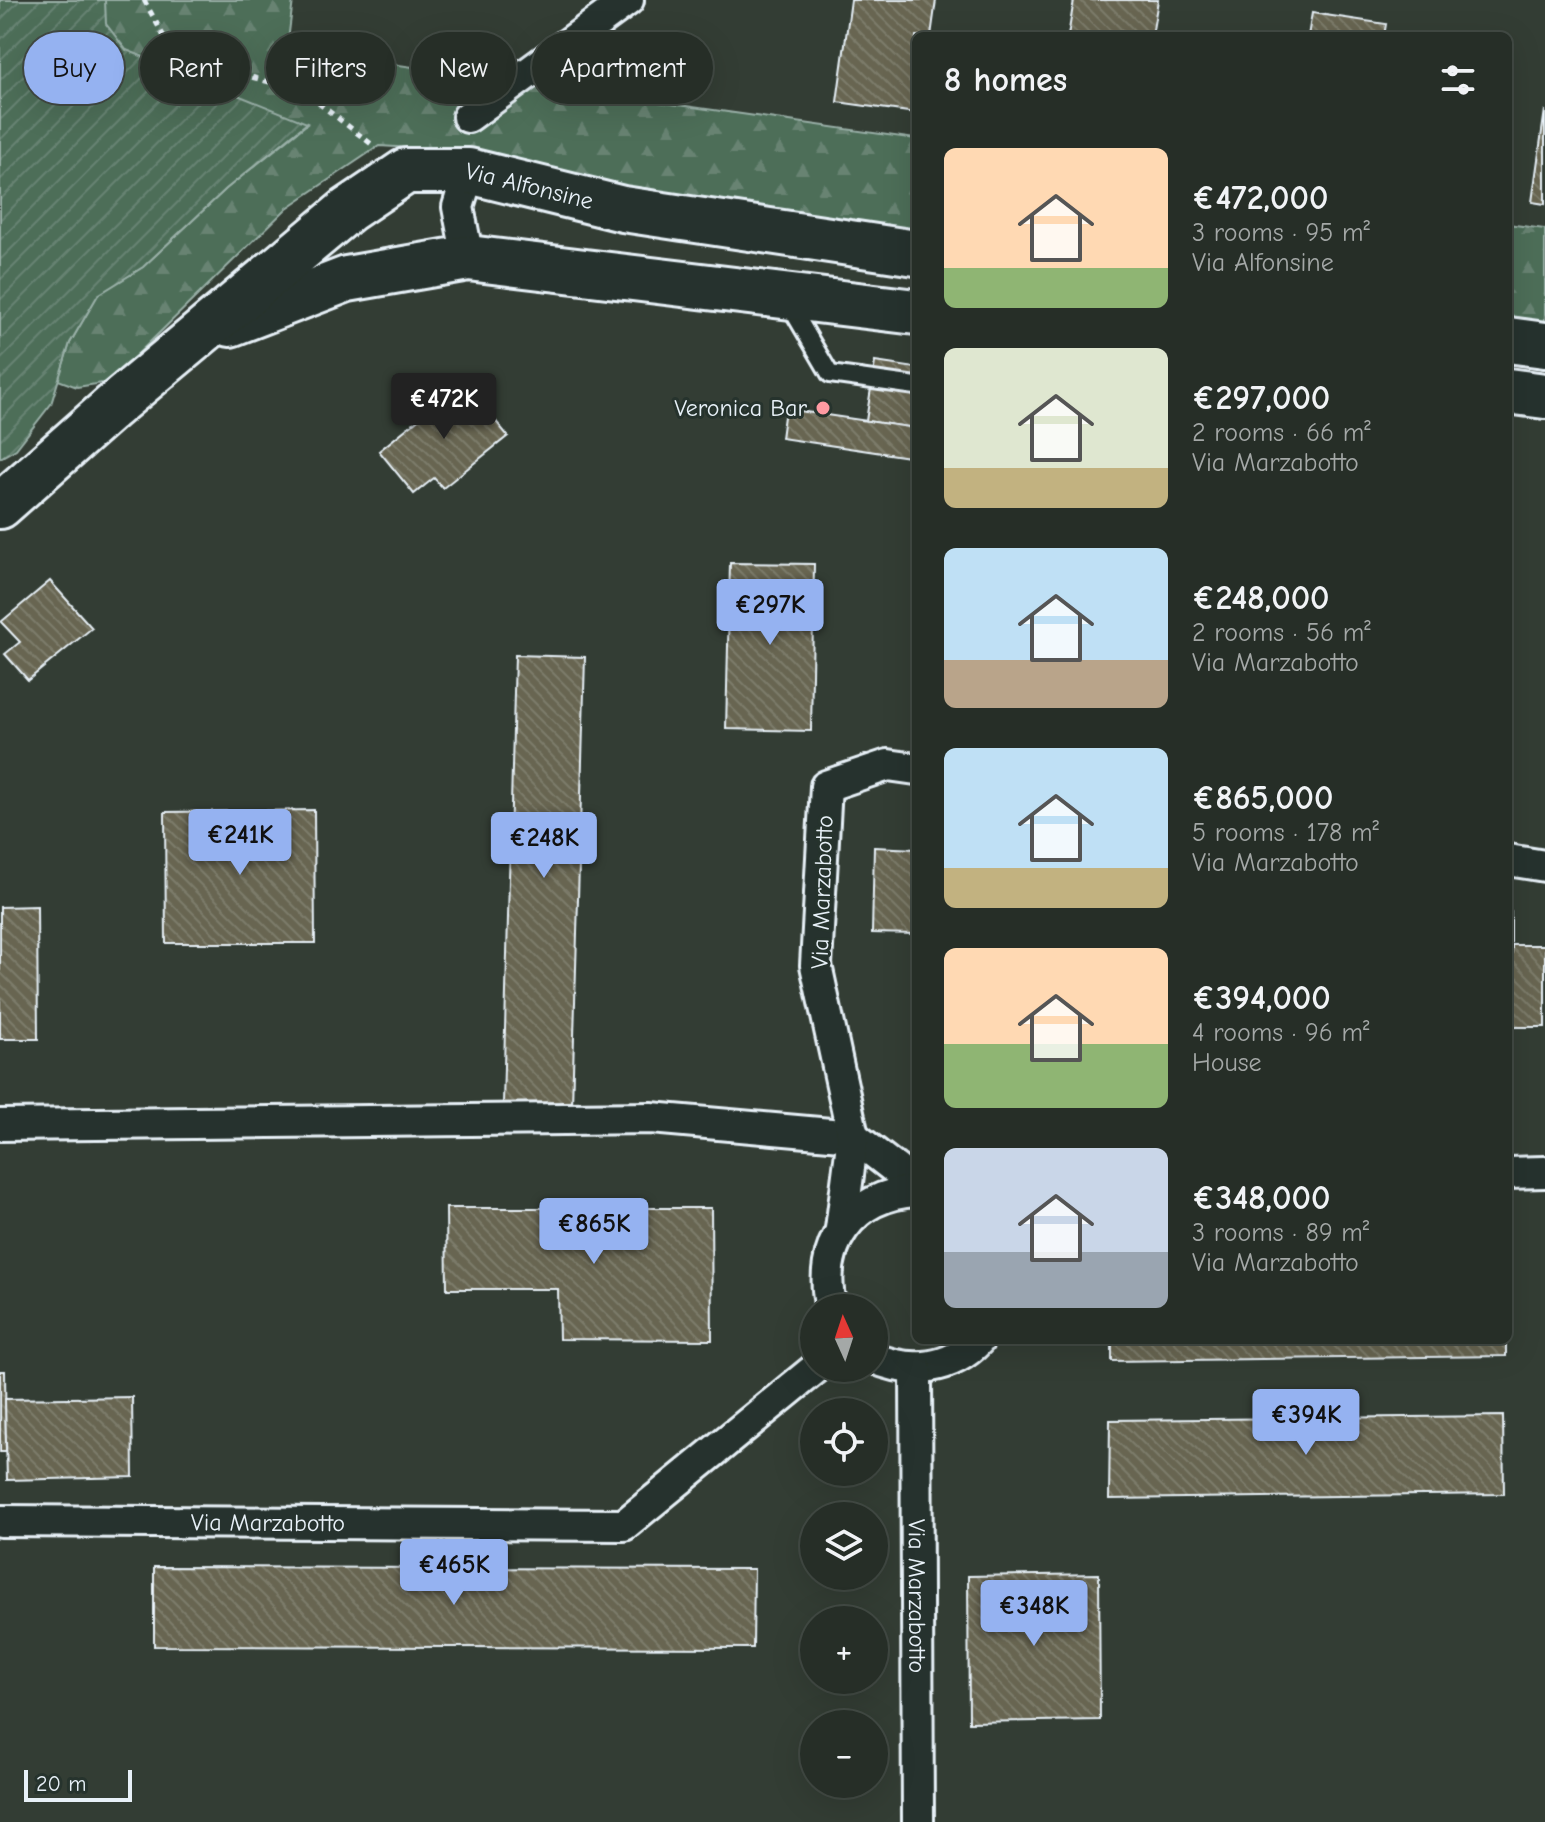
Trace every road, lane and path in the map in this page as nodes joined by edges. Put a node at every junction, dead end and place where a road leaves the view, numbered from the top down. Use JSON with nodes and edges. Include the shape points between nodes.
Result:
{"nodes":[{"id":1,"x":144,"y":0,"type":"edge"},
{"id":2,"x":628,"y":0,"type":"edge"},
{"id":3,"x":468,"y":117,"type":"dead end"},
{"id":4,"x":406,"y":171,"type":"junction"},
{"id":5,"x":469,"y":171,"type":"junction"},
{"id":6,"x":912,"y":252,"type":"edge"},
{"id":7,"x":468,"y":258,"type":"junction"},
{"id":8,"x":784,"y":296,"type":"junction"},
{"id":9,"x":912,"y":312,"type":"edge"},
{"id":10,"x":198,"y":336,"type":"junction"},
{"id":11,"x":1512,"y":341,"type":"edge"},
{"id":12,"x":1545,"y":345,"type":"edge"},
{"id":13,"x":912,"y":385,"type":"edge"},
{"id":14,"x":1512,"y":392,"type":"edge"},
{"id":15,"x":1545,"y":396,"type":"edge"},
{"id":16,"x":0,"y":506,"type":"edge"},
{"id":17,"x":912,"y":768,"type":"edge"},
{"id":18,"x":1512,"y":861,"type":"edge"},
{"id":19,"x":1545,"y":866,"type":"edge"},
{"id":20,"x":0,"y":1125,"type":"edge"},
{"id":21,"x":853,"y":1136,"type":"junction"},
{"id":22,"x":1545,"y":1172,"type":"edge"},
{"id":23,"x":1512,"y":1173,"type":"edge"},
{"id":24,"x":912,"y":1185,"type":"edge"},
{"id":25,"x":912,"y":1189,"type":"edge"},
{"id":26,"x":841,"y":1229,"type":"junction"},
{"id":27,"x":828,"y":1294,"type":"edge"},
{"id":28,"x":975,"y":1344,"type":"edge"},
{"id":29,"x":888,"y":1365,"type":"edge"},
{"id":30,"x":916,"y":1368,"type":"junction"},
{"id":31,"x":800,"y":1381,"type":"edge"},
{"id":32,"x":0,"y":1521,"type":"edge"},
{"id":33,"x":918,"y":1822,"type":"edge"}],
"edges":[{"from":1,"to":4,"type":"path","via":[[174,55],[304,92]]},
{"from":2,"to":3,"type":"street"},
{"from":4,"to":5,"type":"main road","name":"Via Alfonsine"},
{"from":4,"to":10,"type":"main road","via":[[348,210]]},
{"from":5,"to":6,"type":"main road","name":"Via Alfonsine","via":[[623,209]]},
{"from":5,"to":7,"type":"street","via":[[458,207]]},
{"from":7,"to":8,"type":"main road"},
{"from":7,"to":10,"type":"main road","via":[[347,279]]},
{"from":8,"to":9,"type":"main road"},
{"from":8,"to":13,"type":"lane","via":[[830,374]]},
{"from":10,"to":16,"type":"main road"},
{"from":11,"to":12,"type":"main road"},
{"from":14,"to":15,"type":"main road"},
{"from":17,"to":21,"type":"street","name":"Via Marzabotto","via":[[888,765],[826,786],[816,965]]},
{"from":18,"to":19,"type":"street"},
{"from":20,"to":21,"type":"street","via":[[651,1118]]},
{"from":21,"to":24,"type":"street"},
{"from":21,"to":26,"type":"street","name":"Via Marzabotto"},
{"from":22,"to":23,"type":"street"},
{"from":25,"to":26,"type":"street","via":[[861,1209]]},
{"from":26,"to":27,"type":"street","name":"Via Marzabotto","via":[[829,1256]]},
{"from":28,"to":30,"type":"street","via":[[945,1363]]},
{"from":29,"to":30,"type":"street"},
{"from":30,"to":33,"type":"street","name":"Via Marzabotto"},
{"from":31,"to":32,"type":"street","name":"Via Marzabotto","via":[[624,1525]]}]}
